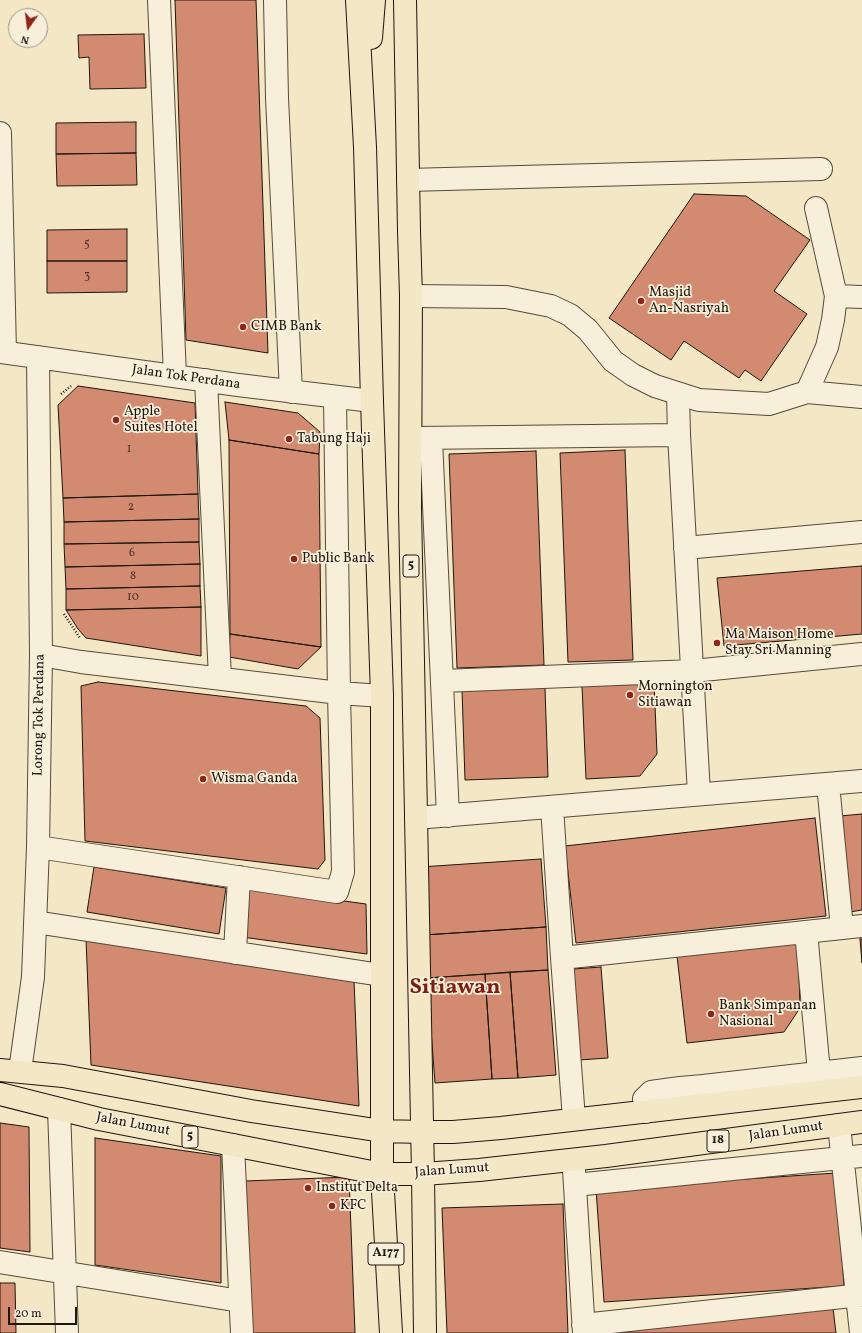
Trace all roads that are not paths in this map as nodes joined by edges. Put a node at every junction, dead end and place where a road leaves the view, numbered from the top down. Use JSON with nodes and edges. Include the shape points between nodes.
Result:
{"nodes":[{"id":1,"x":158,"y":0,"type":"edge"},
{"id":2,"x":275,"y":0,"type":"edge"},
{"id":3,"x":357,"y":0,"type":"edge"},
{"id":4,"x":374,"y":0,"type":"edge"},
{"id":5,"x":405,"y":0,"type":"edge"},
{"id":6,"x":0,"y":133,"type":"edge"},
{"id":7,"x":365,"y":147,"type":"junction"},
{"id":8,"x":821,"y":170,"type":"dead end"},
{"id":9,"x":408,"y":180,"type":"junction"},
{"id":10,"x":816,"y":208,"type":"dead end"},
{"id":11,"x":411,"y":296,"type":"junction"},
{"id":12,"x":836,"y":296,"type":"junction"},
{"id":13,"x":862,"y":297,"type":"edge"},
{"id":14,"x":2,"y":352,"type":"edge"},
{"id":15,"x":38,"y":358,"type":"junction"},
{"id":16,"x":176,"y":376,"type":"junction"},
{"id":17,"x":206,"y":380,"type":"junction"},
{"id":18,"x":291,"y":392,"type":"junction"},
{"id":19,"x":807,"y":392,"type":"junction"},
{"id":20,"x":678,"y":394,"type":"junction"},
{"id":21,"x":335,"y":397,"type":"junction"},
{"id":22,"x":862,"y":398,"type":"edge"},
{"id":23,"x":372,"y":401,"type":"junction"},
{"id":24,"x":679,"y":436,"type":"junction"},
{"id":25,"x":420,"y":438,"type":"junction"},
{"id":26,"x":862,"y":532,"type":"edge"},
{"id":27,"x":685,"y":548,"type":"junction"},
{"id":28,"x":862,"y":654,"type":"edge"},
{"id":29,"x":41,"y":655,"type":"junction"},
{"id":30,"x":693,"y":671,"type":"junction"},
{"id":31,"x":220,"y":678,"type":"junction"},
{"id":32,"x":442,"y":681,"type":"junction"},
{"id":33,"x":339,"y":693,"type":"junction"},
{"id":34,"x":382,"y":696,"type":"junction"},
{"id":35,"x":862,"y":781,"type":"edge"},
{"id":36,"x":828,"y":784,"type":"junction"},
{"id":37,"x":699,"y":794,"type":"junction"},
{"id":38,"x":552,"y":807,"type":"junction"},
{"id":39,"x":448,"y":816,"type":"junction"},
{"id":40,"x":416,"y":818,"type":"junction"},
{"id":41,"x":38,"y":847,"type":"junction"},
{"id":42,"x":239,"y":877,"type":"junction"},
{"id":43,"x":35,"y":922,"type":"junction"},
{"id":44,"x":852,"y":927,"type":"edge"},
{"id":45,"x":806,"y":932,"type":"junction"},
{"id":46,"x":235,"y":953,"type":"junction"},
{"id":47,"x":562,"y":958,"type":"junction"},
{"id":48,"x":381,"y":975,"type":"junction"},
{"id":49,"x":862,"y":1068,"type":"edge"},
{"id":50,"x":10,"y":1071,"type":"edge"},
{"id":51,"x":819,"y":1072,"type":"junction"},
{"id":52,"x":862,"y":1087,"type":"edge"},
{"id":53,"x":0,"y":1094,"type":"edge"},
{"id":54,"x":59,"y":1109,"type":"junction"},
{"id":55,"x":646,"y":1112,"type":"junction"},
{"id":56,"x":574,"y":1119,"type":"junction"},
{"id":57,"x":862,"y":1122,"type":"edge"},
{"id":58,"x":839,"y":1125,"type":"junction"},
{"id":59,"x":382,"y":1131,"type":"junction"},
{"id":60,"x":422,"y":1132,"type":"junction"},
{"id":61,"x":234,"y":1146,"type":"junction"},
{"id":62,"x":606,"y":1156,"type":"junction"},
{"id":63,"x":852,"y":1157,"type":"edge"},
{"id":64,"x":574,"y":1159,"type":"junction"},
{"id":65,"x":382,"y":1174,"type":"junction"},
{"id":66,"x":423,"y":1174,"type":"junction"},
{"id":67,"x":640,"y":1178,"type":"junction"},
{"id":68,"x":575,"y":1185,"type":"junction"},
{"id":69,"x":0,"y":1262,"type":"edge"},
{"id":70,"x":65,"y":1273,"type":"junction"},
{"id":71,"x":859,"y":1295,"type":"edge"},
{"id":72,"x":240,"y":1301,"type":"junction"},
{"id":73,"x":583,"y":1329,"type":"edge"},
{"id":74,"x":67,"y":1333,"type":"edge"},
{"id":75,"x":242,"y":1333,"type":"edge"},
{"id":76,"x":391,"y":1333,"type":"edge"},
{"id":77,"x":425,"y":1333,"type":"edge"},
{"id":78,"x":861,"y":1333,"type":"edge"}],
"edges":[{"from":1,"to":16,"type":"street"},
{"from":2,"to":18,"type":"street"},
{"from":3,"to":7,"type":"main road"},
{"from":4,"to":7,"type":"main road"},
{"from":5,"to":9,"type":"main road","number":"5"},
{"from":6,"to":14,"type":"street"},
{"from":7,"to":23,"type":"main road"},
{"from":8,"to":9,"type":"street"},
{"from":9,"to":11,"type":"main road","number":"5"},
{"from":10,"to":12,"type":"street"},
{"from":11,"to":20,"type":"street","via":[[506,297],[551,306],[570,315],[588,330],[613,361],[633,375]]},
{"from":11,"to":25,"type":"main road","number":"5"},
{"from":12,"to":13,"type":"street"},
{"from":12,"to":19,"type":"street","via":[[834,320],[827,347]]},
{"from":14,"to":15,"type":"street","name":"Jalan Tok Perdana"},
{"from":15,"to":16,"type":"street","name":"Jalan Tok Perdana"},
{"from":15,"to":29,"type":"street","name":"Lorong Tok Perdana"},
{"from":16,"to":17,"type":"street","name":"Jalan Tok Perdana"},
{"from":17,"to":18,"type":"street","name":"Jalan Tok Perdana"},
{"from":17,"to":31,"type":"street"},
{"from":18,"to":21,"type":"street","name":"Jalan Tok Perdana"},
{"from":19,"to":20,"type":"street","via":[[770,404],[700,400]]},
{"from":19,"to":22,"type":"street"},
{"from":20,"to":24,"type":"street"},
{"from":21,"to":23,"type":"street","name":"Jalan Tok Perdana"},
{"from":21,"to":33,"type":"street"},
{"from":23,"to":34,"type":"main road"},
{"from":24,"to":25,"type":"street"},
{"from":24,"to":27,"type":"street"},
{"from":25,"to":32,"type":"street"},
{"from":25,"to":40,"type":"main road","number":"5"},
{"from":26,"to":27,"type":"street"},
{"from":27,"to":30,"type":"street"},
{"from":28,"to":30,"type":"street"},
{"from":29,"to":31,"type":"street"},
{"from":29,"to":41,"type":"street","name":"Lorong Tok Perdana"},
{"from":30,"to":32,"type":"street"},
{"from":30,"to":37,"type":"street"},
{"from":31,"to":33,"type":"street"},
{"from":32,"to":39,"type":"street"},
{"from":33,"to":34,"type":"street"},
{"from":33,"to":42,"type":"street","via":[[343,872],[337,892]]},
{"from":34,"to":48,"type":"main road"},
{"from":35,"to":36,"type":"street"},
{"from":36,"to":37,"type":"street"},
{"from":36,"to":44,"type":"street"},
{"from":37,"to":38,"type":"street"},
{"from":38,"to":39,"type":"street"},
{"from":38,"to":47,"type":"street"},
{"from":39,"to":40,"type":"street"},
{"from":40,"to":60,"type":"main road","number":"5"},
{"from":41,"to":42,"type":"street"},
{"from":41,"to":43,"type":"street","name":"Lorong Tok Perdana"},
{"from":42,"to":46,"type":"street"},
{"from":43,"to":46,"type":"street"},
{"from":43,"to":50,"type":"street","name":"Lorong Tok Perdana","via":[[33,977]]},
{"from":44,"to":45,"type":"street"},
{"from":45,"to":47,"type":"street"},
{"from":45,"to":51,"type":"street"},
{"from":46,"to":48,"type":"street"},
{"from":47,"to":56,"type":"street"},
{"from":48,"to":59,"type":"main road"},
{"from":49,"to":51,"type":"street"},
{"from":50,"to":59,"type":"main road","via":[[63,1076],[251,1111]]},
{"from":51,"to":55,"type":"street","via":[[651,1092],[644,1099]]},
{"from":52,"to":55,"type":"main road"},
{"from":53,"to":54,"type":"main road","name":"Jalan Lumut","number":"5"},
{"from":54,"to":61,"type":"main road","name":"Jalan Lumut","number":"5"},
{"from":54,"to":70,"type":"street"},
{"from":55,"to":56,"type":"main road"},
{"from":56,"to":60,"type":"main road","via":[[501,1128]]},
{"from":57,"to":58,"type":"main road","name":"Jalan Lumut","number":"18"},
{"from":58,"to":62,"type":"main road","name":"Jalan Lumut","number":"18"},
{"from":58,"to":63,"type":"street"},
{"from":59,"to":60,"type":"main road"},
{"from":59,"to":65,"type":"main road"},
{"from":60,"to":66,"type":"main road","number":"5"},
{"from":61,"to":65,"type":"main road","name":"Jalan Lumut","number":"5"},
{"from":61,"to":72,"type":"street"},
{"from":62,"to":64,"type":"main road","name":"Jalan Lumut","number":"18"},
{"from":62,"to":67,"type":"street"},
{"from":63,"to":67,"type":"street"},
{"from":63,"to":71,"type":"street"},
{"from":64,"to":66,"type":"main road","name":"Jalan Lumut","number":"18"},
{"from":64,"to":68,"type":"street"},
{"from":65,"to":66,"type":"main road","name":"Jalan Lumut","number":"5"},
{"from":65,"to":76,"type":"main road","number":"A177"},
{"from":66,"to":77,"type":"main road","number":"A177"},
{"from":67,"to":68,"type":"street"},
{"from":68,"to":73,"type":"street"},
{"from":69,"to":70,"type":"street"},
{"from":70,"to":72,"type":"street"},
{"from":70,"to":74,"type":"street"},
{"from":71,"to":73,"type":"street"},
{"from":71,"to":78,"type":"street"},
{"from":72,"to":75,"type":"street"}]}
